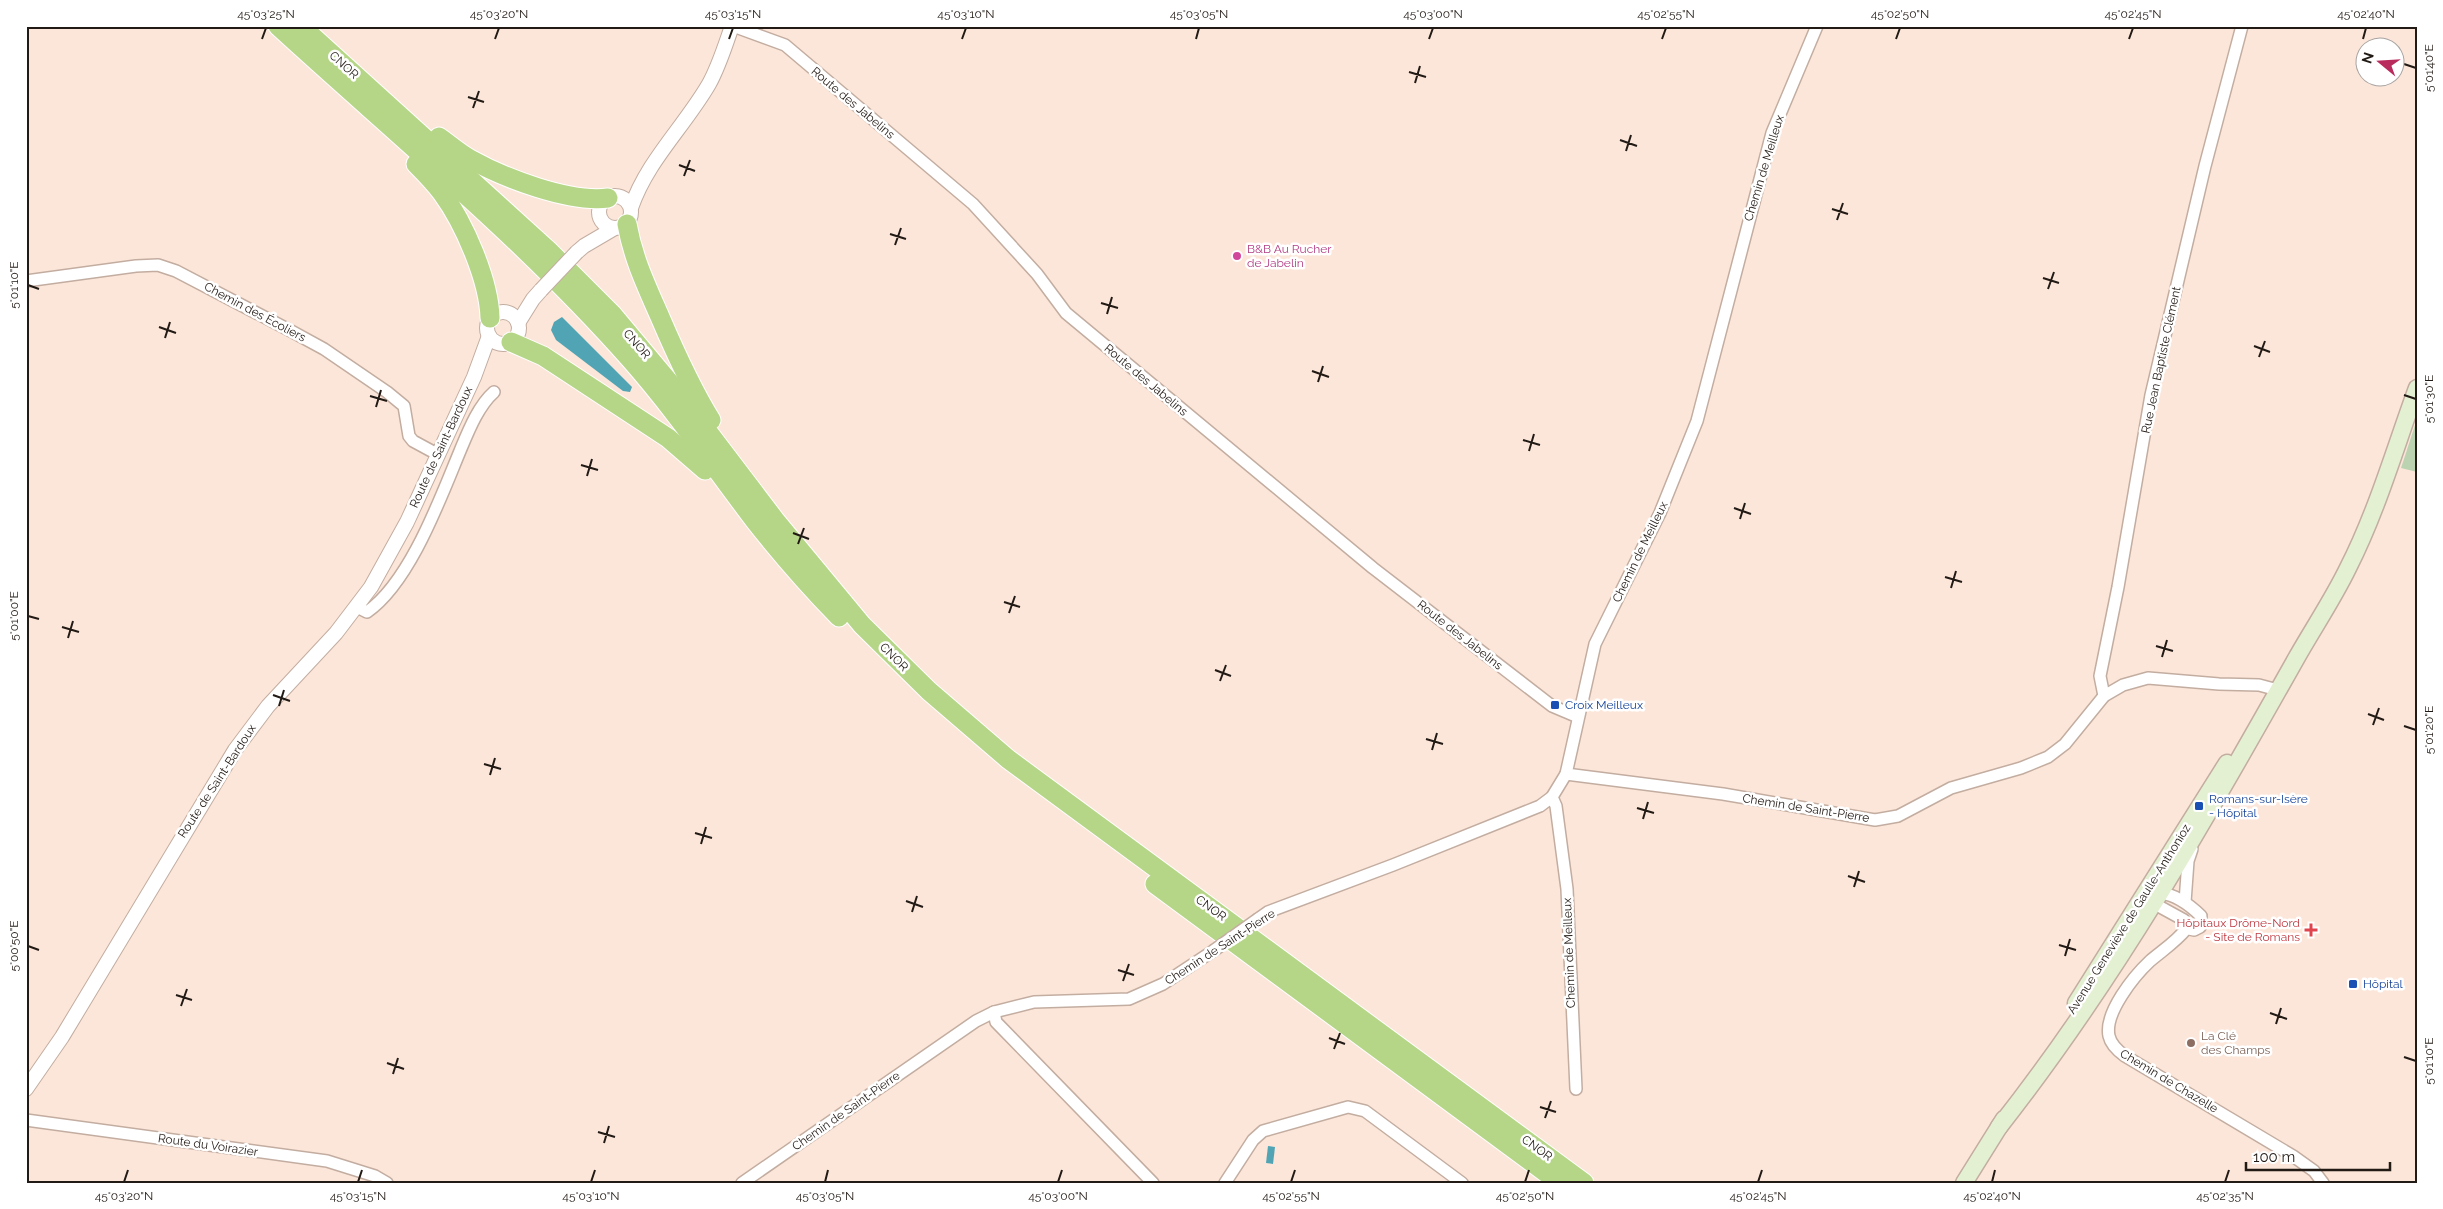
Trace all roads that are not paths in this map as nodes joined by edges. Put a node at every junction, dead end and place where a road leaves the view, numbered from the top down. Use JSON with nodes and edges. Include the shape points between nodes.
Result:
{"nodes":[{"id":1,"x":278,"y":26,"type":"edge"},
{"id":2,"x":301,"y":26,"type":"edge"},
{"id":3,"x":306,"y":26,"type":"edge"},
{"id":4,"x":732,"y":26,"type":"edge"},
{"id":5,"x":1817,"y":26,"type":"edge"},
{"id":6,"x":2242,"y":26,"type":"edge"},
{"id":7,"x":339,"y":80,"type":"junction"},
{"id":8,"x":645,"y":173,"type":"junction"},
{"id":9,"x":612,"y":197,"type":"junction"},
{"id":10,"x":599,"y":214,"type":"junction"},
{"id":11,"x":623,"y":220,"type":"junction"},
{"id":12,"x":580,"y":249,"type":"junction"},
{"id":13,"x":26,"y":281,"type":"edge"},
{"id":14,"x":514,"y":318,"type":"junction"},
{"id":15,"x":490,"y":327,"type":"junction"},
{"id":16,"x":507,"y":343,"type":"junction"},
{"id":17,"x":474,"y":377,"type":"junction"},
{"id":18,"x":2417,"y":388,"type":"edge"},
{"id":19,"x":494,"y":392,"type":"dead end"},
{"id":20,"x":437,"y":454,"type":"junction"},
{"id":21,"x":775,"y":520,"type":"junction"},
{"id":22,"x":802,"y":579,"type":"junction"},
{"id":23,"x":357,"y":607,"type":"junction"},
{"id":24,"x":2297,"y":657,"type":"junction"},
{"id":25,"x":2274,"y":689,"type":"junction"},
{"id":26,"x":2104,"y":696,"type":"junction"},
{"id":27,"x":1578,"y":717,"type":"junction"},
{"id":28,"x":1566,"y":774,"type":"junction"},
{"id":29,"x":1552,"y":797,"type":"junction"},
{"id":30,"x":2214,"y":805,"type":"junction"},
{"id":31,"x":2169,"y":853,"type":"junction"},
{"id":32,"x":2154,"y":898,"type":"junction"},
{"id":33,"x":2185,"y":902,"type":"junction"},
{"id":34,"x":2135,"y":909,"type":"junction"},
{"id":35,"x":2193,"y":911,"type":"junction"},
{"id":36,"x":2186,"y":924,"type":"junction"},
{"id":37,"x":994,"y":1012,"type":"junction"},
{"id":38,"x":26,"y":1089,"type":"edge"},
{"id":39,"x":1576,"y":1089,"type":"dead end"},
{"id":40,"x":26,"y":1120,"type":"edge"},
{"id":41,"x":1999,"y":1127,"type":"junction"},
{"id":42,"x":387,"y":1183,"type":"edge"},
{"id":43,"x":742,"y":1183,"type":"edge"},
{"id":44,"x":1153,"y":1183,"type":"edge"},
{"id":45,"x":1225,"y":1183,"type":"edge"},
{"id":46,"x":1462,"y":1183,"type":"edge"},
{"id":47,"x":1560,"y":1183,"type":"edge"},
{"id":48,"x":1584,"y":1183,"type":"edge"},
{"id":49,"x":1964,"y":1183,"type":"edge"},
{"id":50,"x":2323,"y":1183,"type":"edge"}],
"edges":[{"from":1,"to":7,"type":"highway","name":"CNOR"},
{"from":2,"to":21,"type":"highway","name":"CNOR","via":[[541,243],[613,316],[680,395]]},
{"from":3,"to":9,"type":"highway","via":[[427,128],[468,158],[551,191],[588,200]]},
{"from":4,"to":8,"type":"street","via":[[709,84]]},
{"from":4,"to":27,"type":"street","name":"Route des Jabelins","via":[[785,46],[973,204],[1037,274],[1066,314],[1373,568],[1552,706]]},
{"from":5,"to":27,"type":"street","name":"Chemin de Meilleux","via":[[1772,133],[1697,421],[1660,513],[1595,644]]},
{"from":6,"to":26,"type":"street","name":"Rue Jean Baptiste Clément","via":[[2151,395],[2100,676]]},
{"from":7,"to":15,"type":"highway","via":[[442,192],[474,258],[487,296]]},
{"from":7,"to":22,"type":"highway","name":"CNOR","via":[[572,295],[668,405]]},
{"from":8,"to":9,"type":"street"},
{"from":8,"to":11,"type":"street"},
{"from":9,"to":10,"type":"street","via":[[601,204]]},
{"from":9,"to":11,"type":"street","via":[[625,200]]},
{"from":10,"to":11,"type":"street","via":[[603,224]]},
{"from":10,"to":12,"type":"street"},
{"from":11,"to":12,"type":"street"},
{"from":11,"to":21,"type":"highway","via":[[635,258],[676,354],[706,411]]},
{"from":12,"to":14,"type":"street","bridge":true},
{"from":13,"to":20,"type":"street","name":"Chemin des Écoliers","via":[[136,266],[158,265],[176,271],[324,349],[387,392],[404,406],[409,436],[413,441]]},
{"from":14,"to":15,"type":"street","via":[[499,312]]},
{"from":14,"to":16,"type":"street","via":[[518,334]]},
{"from":15,"to":16,"type":"street","via":[[492,340]]},
{"from":15,"to":17,"type":"street","name":"Route de Saint-Bardoux"},
{"from":16,"to":17,"type":"street","name":"Route de Saint-Bardoux"},
{"from":16,"to":22,"type":"highway","via":[[543,356],[688,453]]},
{"from":17,"to":20,"type":"street","name":"Route de Saint-Bardoux"},
{"from":18,"to":24,"type":"main road","name":"Avenue Geneviève de Gaulle-Anthonioz","via":[[2349,567]]},
{"from":19,"to":23,"type":"street","via":[[470,427],[433,515],[398,578],[367,612]]},
{"from":20,"to":23,"type":"street","name":"Route de Saint-Bardoux","via":[[389,557]]},
{"from":21,"to":48,"type":"highway","name":"CNOR","via":[[862,625],[929,691],[1008,759]]},
{"from":22,"to":47,"type":"highway","name":"CNOR","via":[[895,675],[1001,769]]},
{"from":23,"to":38,"type":"street","name":"Route de Saint-Bardoux","via":[[268,706],[235,750],[62,1037]]},
{"from":24,"to":25,"type":"main road","name":"Avenue Geneviève de Gaulle-Anthonioz"},
{"from":24,"to":30,"type":"main road","name":"Avenue Geneviève de Gaulle-Anthonioz"},
{"from":25,"to":26,"type":"street","name":"Chemin de Saint-Pierre","via":[[2259,685],[2148,678],[2123,685]]},
{"from":25,"to":31,"type":"main road","name":"Avenue Geneviève de Gaulle-Anthonioz"},
{"from":26,"to":28,"type":"street","name":"Chemin de Saint-Pierre","via":[[2066,744],[2048,757],[1951,788],[1898,816],[1875,820],[1723,794]]},
{"from":27,"to":28,"type":"street","name":"Chemin de Meilleux"},
{"from":28,"to":29,"type":"street","name":"Chemin de Meilleux"},
{"from":29,"to":37,"type":"street","name":"Chemin de Saint-Pierre","bridge":true,"via":[[1540,806],[1268,912],[1163,984],[1129,999],[1034,1002]]},
{"from":29,"to":39,"type":"street","name":"Chemin de Meilleux","via":[[1556,806],[1566,889]]},
{"from":30,"to":32,"type":"main road","name":"Avenue Geneviève de Gaulle-Anthonioz"},
{"from":30,"to":33,"type":"street","via":[[2191,851]]},
{"from":31,"to":32,"type":"street"},
{"from":31,"to":34,"type":"main road","name":"Avenue Geneviève de Gaulle-Anthonioz"},
{"from":32,"to":33,"type":"street","via":[[2173,896]]},
{"from":32,"to":34,"type":"street"},
{"from":32,"to":36,"type":"street"},
{"from":32,"to":41,"type":"main road","name":"Avenue Geneviève de Gaulle-Anthonioz","via":[[2082,1014]]},
{"from":33,"to":35,"type":"street"},
{"from":34,"to":41,"type":"main road","name":"Avenue Geneviève de Gaulle-Anthonioz"},
{"from":35,"to":36,"type":"street","via":[[2187,914]]},
{"from":35,"to":36,"type":"street","via":[[2200,914],[2202,923],[2198,929]]},
{"from":36,"to":50,"type":"street","name":"Chemin de Chazelle","via":[[2171,945],[2149,962],[2113,1010],[2108,1023],[2114,1047],[2293,1156],[2314,1171]]},
{"from":37,"to":43,"type":"street","name":"Chemin de Saint-Pierre","via":[[976,1021]]},
{"from":37,"to":44,"type":"street","via":[[996,1022]]},
{"from":40,"to":42,"type":"street","name":"Route du Voirazier","via":[[327,1161]]},
{"from":41,"to":49,"type":"main road","name":"Avenue Geneviève de Gaulle-Anthonioz"},
{"from":45,"to":46,"type":"street","via":[[1253,1140],[1263,1131],[1348,1106],[1365,1111]]}]}
